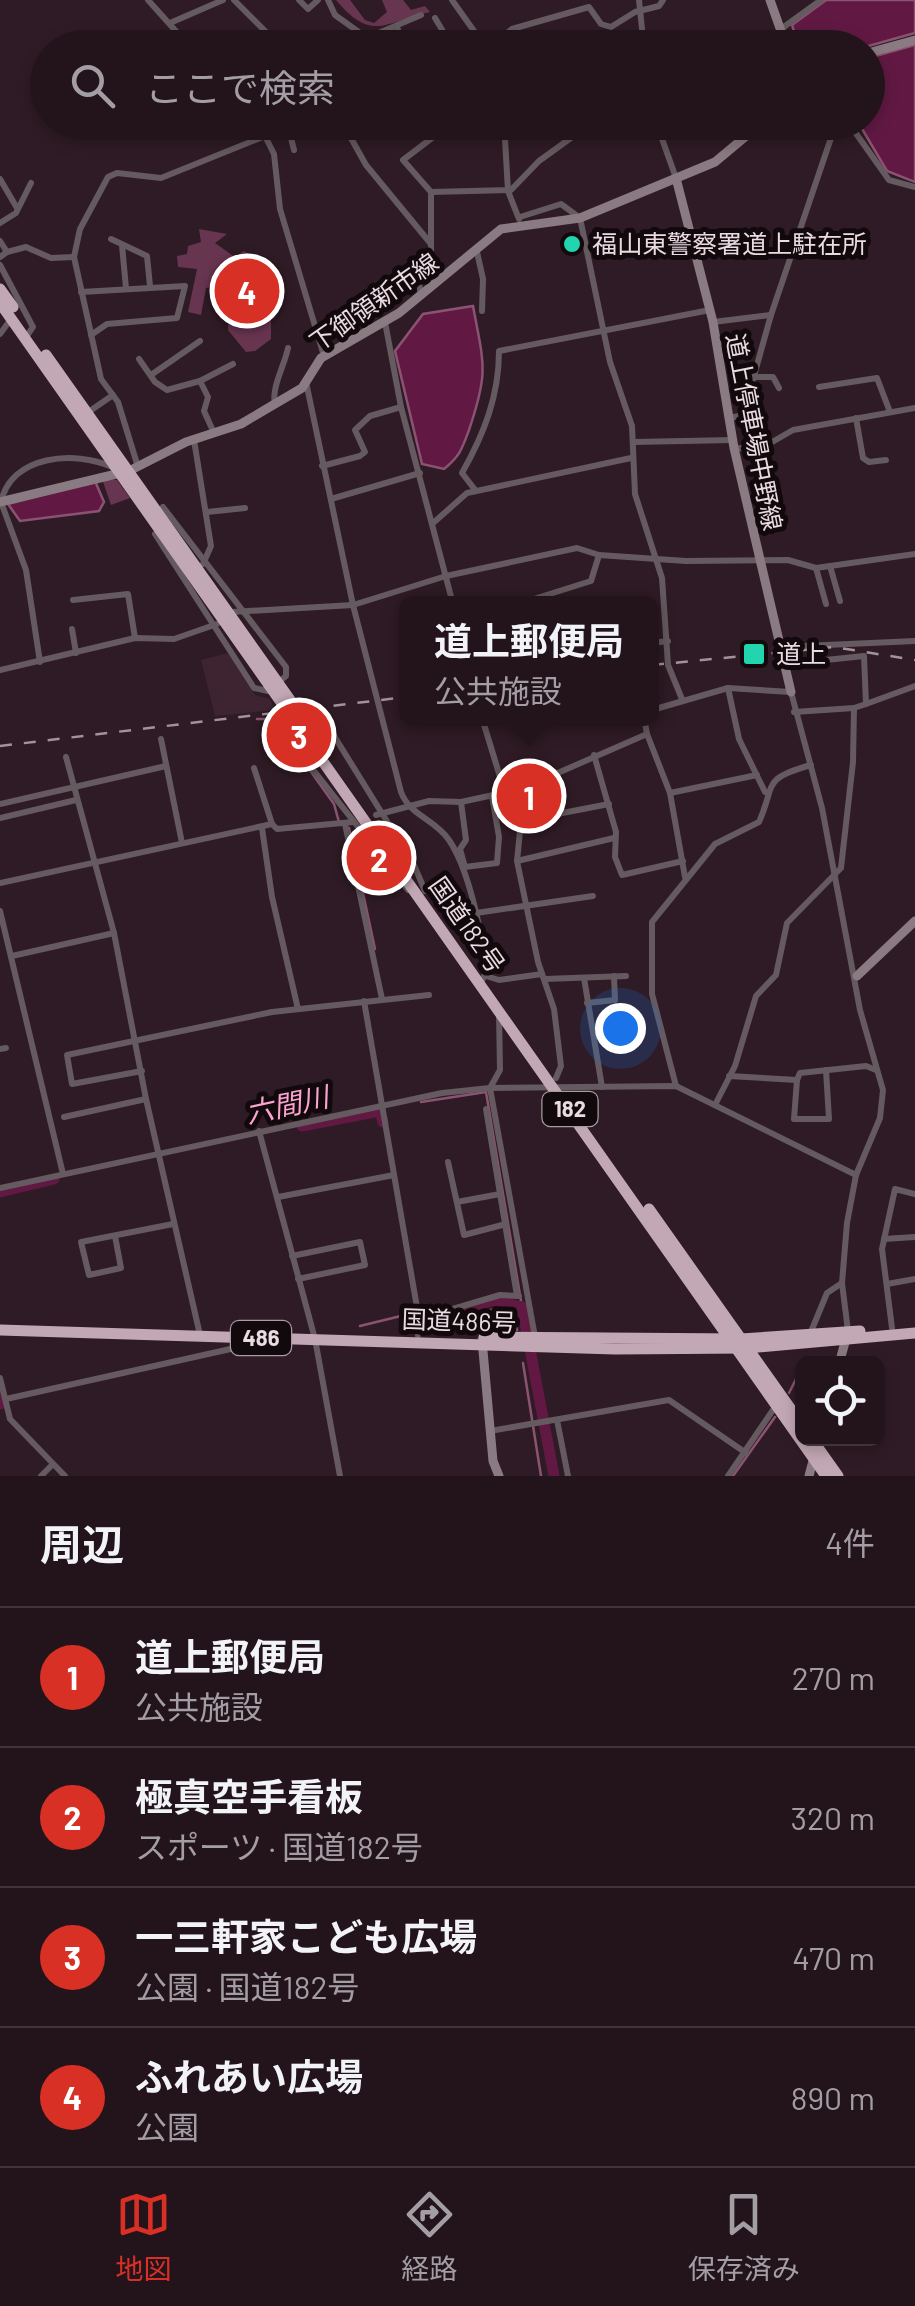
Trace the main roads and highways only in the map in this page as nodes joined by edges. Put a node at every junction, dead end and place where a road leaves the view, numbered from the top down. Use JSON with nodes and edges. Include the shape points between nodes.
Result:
{"nodes":[{"id":1,"x":770,"y":0,"type":"edge"},
{"id":2,"x":780,"y":30,"type":"edge"},
{"id":3,"x":915,"y":40,"type":"edge"},
{"id":4,"x":885,"y":48,"type":"edge"},
{"id":5,"x":744,"y":140,"type":"edge"},
{"id":6,"x":676,"y":178,"type":"junction"},
{"id":7,"x":0,"y":289,"type":"edge"},
{"id":8,"x":0,"y":302,"type":"edge"},
{"id":9,"x":28,"y":335,"type":"junction"},
{"id":10,"x":129,"y":470,"type":"junction"},
{"id":11,"x":0,"y":502,"type":"edge"},
{"id":12,"x":148,"y":505,"type":"junction"},
{"id":13,"x":163,"y":508,"type":"road end"},
{"id":14,"x":154,"y":534,"type":"road end"},
{"id":15,"x":791,"y":692,"type":"road end"},
{"id":16,"x":915,"y":921,"type":"edge"},
{"id":17,"x":857,"y":976,"type":"road end"},
{"id":18,"x":484,"y":980,"type":"junction"},
{"id":19,"x":558,"y":1084,"type":"junction"},
{"id":20,"x":915,"y":1325,"type":"edge"},
{"id":21,"x":0,"y":1326,"type":"edge"},
{"id":22,"x":200,"y":1332,"type":"junction"},
{"id":23,"x":915,"y":1333,"type":"edge"},
{"id":24,"x":314,"y":1335,"type":"junction"},
{"id":25,"x":847,"y":1336,"type":"junction"},
{"id":26,"x":482,"y":1341,"type":"junction"},
{"id":27,"x":739,"y":1343,"type":"junction"},
{"id":28,"x":842,"y":1356,"type":"edge"},
{"id":29,"x":795,"y":1417,"type":"edge"},
{"id":30,"x":795,"y":1425,"type":"edge"},
{"id":31,"x":815,"y":1446,"type":"edge"},
{"id":32,"x":499,"y":1476,"type":"edge"},
{"id":33,"x":809,"y":1476,"type":"edge"},
{"id":34,"x":826,"y":1476,"type":"edge"},
{"id":35,"x":838,"y":1476,"type":"edge"}],
"edges":[{"from":1,"to":2,"type":"main road"},
{"from":3,"to":4,"type":"main road"},
{"from":5,"to":6,"type":"main road","name":"下御領新市線"},
{"from":6,"to":10,"type":"main road","name":"下御領新市線","via":[[580,218],[519,221],[501,229],[422,296],[324,356],[306,382],[275,403]]},
{"from":6,"to":15,"type":"main road","name":"道上停車場中野線","via":[[712,316],[733,444]]},
{"from":7,"to":9,"type":"highway","name":"国道182号","number":"182"},
{"from":8,"to":9,"type":"highway","name":"国道182号","number":"182"},
{"from":9,"to":10,"type":"highway","name":"国道182号","number":"182"},
{"from":9,"to":10,"type":"highway","name":"国道182号","number":"182"},
{"from":10,"to":11,"type":"main road","name":"下御領新市線"},
{"from":10,"to":12,"type":"highway","name":"国道182号","number":"182"},
{"from":12,"to":13,"type":"highway"},
{"from":12,"to":14,"type":"highway"},
{"from":12,"to":18,"type":"highway","name":"国道182号","number":"182"},
{"from":16,"to":17,"type":"main road"},
{"from":18,"to":19,"type":"highway","name":"国道182号","number":"182"},
{"from":18,"to":19,"type":"highway","name":"国道182号","number":"182"},
{"from":19,"to":27,"type":"highway","name":"国道182号","number":"182"},
{"from":20,"to":25,"type":"highway","name":"国道486号","number":"486"},
{"from":21,"to":22,"type":"highway","name":"国道486号","number":"486"},
{"from":22,"to":24,"type":"highway","name":"国道486号","number":"486"},
{"from":22,"to":24,"type":"highway","name":"国道486号","number":"486"},
{"from":23,"to":25,"type":"highway","name":"国道486号","number":"486"},
{"from":24,"to":26,"type":"highway","name":"国道486号","number":"486"},
{"from":24,"to":26,"type":"highway","name":"国道486号","number":"486"},
{"from":25,"to":27,"type":"highway","name":"国道486号","number":"486"},
{"from":25,"to":27,"type":"highway","name":"国道486号","number":"486"},
{"from":25,"to":28,"type":"main road"},
{"from":26,"to":27,"type":"highway","name":"国道486号","number":"486"},
{"from":26,"to":32,"type":"main road"},
{"from":27,"to":29,"type":"highway","name":"国道182号","number":"182"},
{"from":27,"to":30,"type":"highway","name":"国道182号","number":"182"},
{"from":31,"to":33,"type":"main road"},
{"from":31,"to":34,"type":"highway","name":"国道182号","number":"182"},
{"from":31,"to":35,"type":"highway","name":"国道182号","number":"182"}]}
